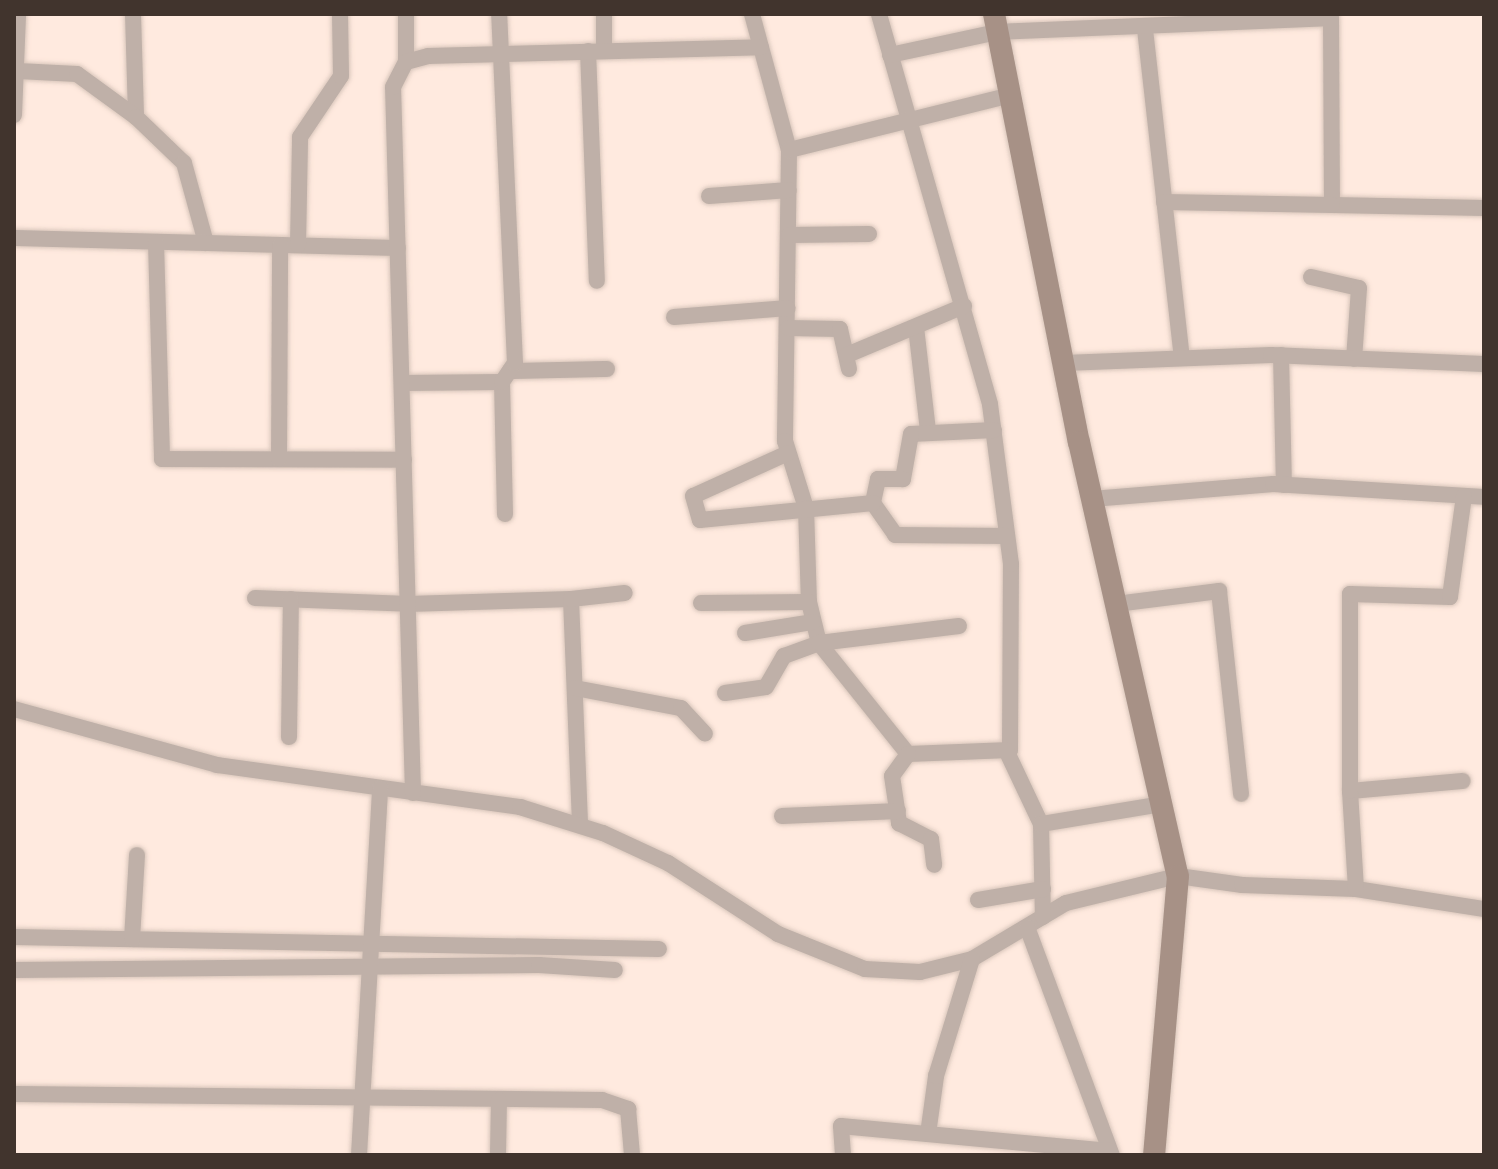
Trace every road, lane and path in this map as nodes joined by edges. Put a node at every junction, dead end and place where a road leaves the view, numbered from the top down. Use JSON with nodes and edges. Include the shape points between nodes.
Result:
{"nodes":[{"id":1,"x":18,"y":14,"type":"edge"},
{"id":2,"x":133,"y":14,"type":"edge"},
{"id":3,"x":340,"y":14,"type":"edge"},
{"id":4,"x":406,"y":14,"type":"edge"},
{"id":5,"x":499,"y":14,"type":"edge"},
{"id":6,"x":604,"y":14,"type":"edge"},
{"id":7,"x":752,"y":14,"type":"edge"},
{"id":8,"x":879,"y":14,"type":"edge"},
{"id":9,"x":996,"y":23,"type":"edge"},
{"id":10,"x":1145,"y":29,"type":"junction"},
{"id":11,"x":761,"y":47,"type":"junction"},
{"id":12,"x":596,"y":51,"type":"junction"},
{"id":13,"x":498,"y":54,"type":"junction"},
{"id":14,"x":890,"y":55,"type":"junction"},
{"id":15,"x":406,"y":62,"type":"junction"},
{"id":16,"x":18,"y":71,"type":"junction"},
{"id":17,"x":1012,"y":95,"type":"junction"},
{"id":18,"x":14,"y":115,"type":"edge"},
{"id":19,"x":136,"y":117,"type":"junction"},
{"id":20,"x":907,"y":118,"type":"junction"},
{"id":21,"x":789,"y":150,"type":"junction"},
{"id":22,"x":789,"y":190,"type":"junction"},
{"id":23,"x":709,"y":196,"type":"dead end"},
{"id":24,"x":1164,"y":202,"type":"junction"},
{"id":25,"x":1332,"y":205,"type":"junction"},
{"id":26,"x":1484,"y":208,"type":"edge"},
{"id":27,"x":869,"y":234,"type":"dead end"},
{"id":28,"x":789,"y":235,"type":"junction"},
{"id":29,"x":14,"y":238,"type":"edge"},
{"id":30,"x":156,"y":242,"type":"junction"},
{"id":31,"x":206,"y":243,"type":"junction"},
{"id":32,"x":280,"y":245,"type":"junction"},
{"id":33,"x":298,"y":245,"type":"junction"},
{"id":34,"x":398,"y":248,"type":"junction"},
{"id":35,"x":1311,"y":277,"type":"dead end"},
{"id":36,"x":597,"y":281,"type":"dead end"},
{"id":37,"x":964,"y":306,"type":"junction"},
{"id":38,"x":788,"y":308,"type":"junction"},
{"id":39,"x":674,"y":317,"type":"dead end"},
{"id":40,"x":916,"y":327,"type":"junction"},
{"id":41,"x":788,"y":328,"type":"junction"},
{"id":42,"x":1281,"y":355,"type":"junction"},
{"id":43,"x":1182,"y":358,"type":"junction"},
{"id":44,"x":1354,"y":359,"type":"junction"},
{"id":45,"x":1064,"y":363,"type":"junction"},
{"id":46,"x":1484,"y":364,"type":"edge"},
{"id":47,"x":607,"y":369,"type":"dead end"},
{"id":48,"x":506,"y":377,"type":"junction"},
{"id":49,"x":402,"y":383,"type":"junction"},
{"id":50,"x":994,"y":430,"type":"junction"},
{"id":51,"x":928,"y":431,"type":"junction"},
{"id":52,"x":788,"y":453,"type":"junction"},
{"id":53,"x":279,"y":459,"type":"junction"},
{"id":54,"x":404,"y":460,"type":"junction"},
{"id":55,"x":1284,"y":485,"type":"junction"},
{"id":56,"x":1464,"y":496,"type":"junction"},
{"id":57,"x":1484,"y":497,"type":"edge"},
{"id":58,"x":1092,"y":499,"type":"junction"},
{"id":59,"x":873,"y":503,"type":"junction"},
{"id":60,"x":806,"y":508,"type":"junction"},
{"id":61,"x":505,"y":514,"type":"dead end"},
{"id":62,"x":1007,"y":536,"type":"junction"},
{"id":63,"x":625,"y":593,"type":"dead end"},
{"id":64,"x":255,"y":598,"type":"dead end"},
{"id":65,"x":291,"y":599,"type":"junction"},
{"id":66,"x":571,"y":599,"type":"junction"},
{"id":67,"x":809,"y":602,"type":"junction"},
{"id":68,"x":701,"y":603,"type":"dead end"},
{"id":69,"x":408,"y":604,"type":"junction"},
{"id":70,"x":1116,"y":604,"type":"junction"},
{"id":71,"x":813,"y":622,"type":"junction"},
{"id":72,"x":959,"y":626,"type":"dead end"},
{"id":73,"x":745,"y":633,"type":"dead end"},
{"id":74,"x":819,"y":643,"type":"junction"},
{"id":75,"x":575,"y":688,"type":"junction"},
{"id":76,"x":725,"y":693,"type":"dead end"},
{"id":77,"x":14,"y":709,"type":"edge"},
{"id":78,"x":705,"y":734,"type":"dead end"},
{"id":79,"x":289,"y":737,"type":"dead end"},
{"id":80,"x":1006,"y":750,"type":"junction"},
{"id":81,"x":908,"y":754,"type":"junction"},
{"id":82,"x":1463,"y":781,"type":"dead end"},
{"id":83,"x":380,"y":789,"type":"junction"},
{"id":84,"x":1350,"y":791,"type":"junction"},
{"id":85,"x":413,"y":793,"type":"junction"},
{"id":86,"x":1241,"y":794,"type":"dead end"},
{"id":87,"x":1162,"y":804,"type":"junction"},
{"id":88,"x":898,"y":811,"type":"junction"},
{"id":89,"x":782,"y":816,"type":"dead end"},
{"id":90,"x":1041,"y":824,"type":"junction"},
{"id":91,"x":580,"y":825,"type":"junction"},
{"id":92,"x":137,"y":855,"type":"dead end"},
{"id":93,"x":934,"y":865,"type":"dead end"},
{"id":94,"x":1178,"y":876,"type":"junction"},
{"id":95,"x":1043,"y":889,"type":"junction"},
{"id":96,"x":1356,"y":889,"type":"junction"},
{"id":97,"x":978,"y":900,"type":"dead end"},
{"id":98,"x":1484,"y":909,"type":"edge"},
{"id":99,"x":1043,"y":917,"type":"junction"},
{"id":100,"x":1027,"y":927,"type":"junction"},
{"id":101,"x":14,"y":937,"type":"edge"},
{"id":102,"x":132,"y":939,"type":"junction"},
{"id":103,"x":371,"y":943,"type":"junction"},
{"id":104,"x":659,"y":949,"type":"dead end"},
{"id":105,"x":972,"y":959,"type":"junction"},
{"id":106,"x":370,"y":965,"type":"junction"},
{"id":107,"x":14,"y":970,"type":"edge"},
{"id":108,"x":615,"y":970,"type":"dead end"},
{"id":109,"x":14,"y":1094,"type":"edge"},
{"id":110,"x":362,"y":1097,"type":"junction"},
{"id":111,"x":499,"y":1100,"type":"junction"},
{"id":112,"x":928,"y":1134,"type":"junction"},
{"id":113,"x":1111,"y":1153,"type":"edge"},
{"id":114,"x":359,"y":1155,"type":"edge"},
{"id":115,"x":498,"y":1155,"type":"edge"},
{"id":116,"x":632,"y":1155,"type":"edge"},
{"id":117,"x":843,"y":1155,"type":"edge"},
{"id":118,"x":1154,"y":1155,"type":"edge"}],
"edges":[{"from":1,"to":16,"type":"street"},
{"from":2,"to":19,"type":"street"},
{"from":3,"to":33,"type":"street","via":[[341,76],[300,137]]},
{"from":4,"to":15,"type":"street"},
{"from":5,"to":13,"type":"street"},
{"from":6,"to":12,"type":"street"},
{"from":7,"to":11,"type":"street"},
{"from":8,"to":14,"type":"street"},
{"from":9,"to":10,"type":"street"},
{"from":9,"to":14,"type":"street"},
{"from":9,"to":17,"type":"street"},
{"from":10,"to":24,"type":"street"},
{"from":10,"to":25,"type":"street","via":[[1331,18]]},
{"from":11,"to":12,"type":"street"},
{"from":11,"to":21,"type":"street"},
{"from":12,"to":13,"type":"street"},
{"from":12,"to":36,"type":"street"},
{"from":13,"to":15,"type":"street"},
{"from":13,"to":48,"type":"street","via":[[515,363]]},
{"from":14,"to":20,"type":"street"},
{"from":15,"to":34,"type":"street","via":[[393,87]]},
{"from":16,"to":18,"type":"street"},
{"from":16,"to":19,"type":"street","via":[[77,74]]},
{"from":17,"to":20,"type":"street"},
{"from":17,"to":45,"type":"street"},
{"from":19,"to":31,"type":"street","via":[[184,163]]},
{"from":20,"to":21,"type":"street"},
{"from":20,"to":37,"type":"street"},
{"from":21,"to":22,"type":"street"},
{"from":22,"to":23,"type":"street"},
{"from":22,"to":28,"type":"street"},
{"from":24,"to":25,"type":"street"},
{"from":24,"to":43,"type":"street"},
{"from":25,"to":26,"type":"street"},
{"from":27,"to":28,"type":"street"},
{"from":28,"to":38,"type":"street"},
{"from":29,"to":30,"type":"street"},
{"from":30,"to":31,"type":"street"},
{"from":30,"to":53,"type":"street","via":[[162,459]]},
{"from":31,"to":32,"type":"street"},
{"from":32,"to":33,"type":"street"},
{"from":32,"to":53,"type":"street"},
{"from":33,"to":34,"type":"street"},
{"from":34,"to":49,"type":"street"},
{"from":35,"to":44,"type":"street","via":[[1359,288]]},
{"from":37,"to":40,"type":"street"},
{"from":37,"to":50,"type":"street"},
{"from":38,"to":39,"type":"street"},
{"from":38,"to":41,"type":"street"},
{"from":40,"to":41,"type":"street","via":[[848,362],[840,329]]},
{"from":40,"to":51,"type":"street"},
{"from":41,"to":52,"type":"street"},
{"from":42,"to":43,"type":"street"},
{"from":42,"to":44,"type":"street"},
{"from":42,"to":55,"type":"street"},
{"from":43,"to":45,"type":"street"},
{"from":44,"to":46,"type":"street"},
{"from":45,"to":58,"type":"street"},
{"from":47,"to":48,"type":"street"},
{"from":48,"to":49,"type":"street"},
{"from":48,"to":61,"type":"street"},
{"from":49,"to":54,"type":"street"},
{"from":50,"to":51,"type":"street"},
{"from":50,"to":62,"type":"street"},
{"from":51,"to":59,"type":"street","via":[[911,434],[903,479],[878,479]]},
{"from":52,"to":60,"type":"street"},
{"from":52,"to":60,"type":"street","via":[[693,496],[700,520]]},
{"from":53,"to":54,"type":"street"},
{"from":54,"to":69,"type":"street"},
{"from":55,"to":56,"type":"street"},
{"from":55,"to":58,"type":"street"},
{"from":56,"to":57,"type":"street"},
{"from":56,"to":84,"type":"street","via":[[1450,597],[1350,594]]},
{"from":58,"to":70,"type":"street"},
{"from":59,"to":60,"type":"street"},
{"from":59,"to":62,"type":"street","via":[[895,535]]},
{"from":60,"to":67,"type":"street"},
{"from":62,"to":80,"type":"street","via":[[1011,579]]},
{"from":63,"to":66,"type":"street"},
{"from":64,"to":65,"type":"street"},
{"from":65,"to":69,"type":"street"},
{"from":65,"to":79,"type":"street"},
{"from":66,"to":69,"type":"street"},
{"from":66,"to":75,"type":"street"},
{"from":67,"to":68,"type":"street"},
{"from":67,"to":71,"type":"street"},
{"from":69,"to":85,"type":"street"},
{"from":70,"to":86,"type":"street","via":[[1219,591]]},
{"from":70,"to":87,"type":"street"},
{"from":71,"to":73,"type":"street"},
{"from":71,"to":74,"type":"street"},
{"from":72,"to":74,"type":"street"},
{"from":74,"to":76,"type":"street","via":[[784,656],[766,687]]},
{"from":74,"to":81,"type":"street"},
{"from":75,"to":78,"type":"street","via":[[681,708]]},
{"from":75,"to":91,"type":"street"},
{"from":77,"to":83,"type":"street","via":[[217,765]]},
{"from":80,"to":81,"type":"street"},
{"from":80,"to":90,"type":"street"},
{"from":81,"to":88,"type":"street","via":[[892,776]]},
{"from":82,"to":84,"type":"street"},
{"from":83,"to":85,"type":"street"},
{"from":83,"to":103,"type":"street"},
{"from":84,"to":96,"type":"street"},
{"from":85,"to":91,"type":"street","via":[[520,807]]},
{"from":87,"to":90,"type":"street"},
{"from":87,"to":94,"type":"street"},
{"from":88,"to":89,"type":"street"},
{"from":88,"to":93,"type":"street","via":[[899,823],[931,839]]},
{"from":90,"to":95,"type":"street"},
{"from":91,"to":105,"type":"street","via":[[668,863],[778,934],[865,969],[920,972]]},
{"from":92,"to":102,"type":"street"},
{"from":94,"to":96,"type":"street","via":[[1242,885]]},
{"from":94,"to":99,"type":"street","via":[[1066,903]]},
{"from":94,"to":118,"type":"street"},
{"from":95,"to":97,"type":"street"},
{"from":95,"to":99,"type":"street"},
{"from":96,"to":98,"type":"street"},
{"from":99,"to":100,"type":"street"},
{"from":100,"to":105,"type":"street"},
{"from":100,"to":113,"type":"street"},
{"from":101,"to":102,"type":"street"},
{"from":102,"to":103,"type":"street"},
{"from":103,"to":104,"type":"street"},
{"from":103,"to":106,"type":"street"},
{"from":105,"to":112,"type":"street","via":[[936,1076]]},
{"from":106,"to":107,"type":"street"},
{"from":106,"to":108,"type":"street"},
{"from":106,"to":110,"type":"street"},
{"from":109,"to":110,"type":"street"},
{"from":110,"to":111,"type":"street","via":[[477,1095]]},
{"from":110,"to":114,"type":"street"},
{"from":111,"to":115,"type":"street"},
{"from":111,"to":116,"type":"street","via":[[623,1104],[628,1109]]},
{"from":112,"to":113,"type":"street"},
{"from":112,"to":117,"type":"street","via":[[841,1126]]}]}
